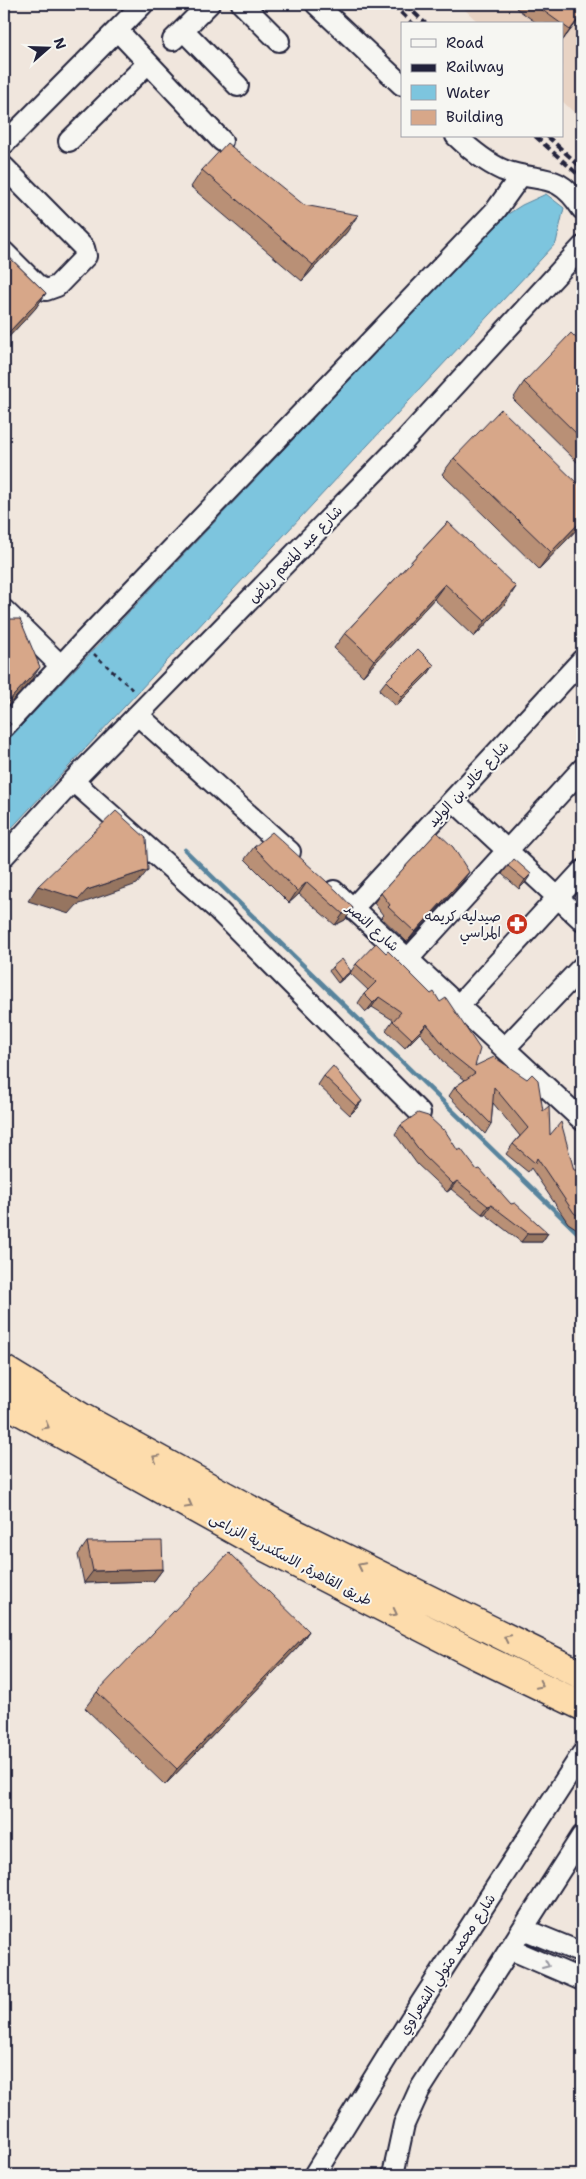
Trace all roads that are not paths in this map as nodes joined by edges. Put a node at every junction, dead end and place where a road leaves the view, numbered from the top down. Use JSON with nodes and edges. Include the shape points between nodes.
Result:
{"nodes":[{"id":1,"x":143,"y":4,"type":"edge"},
{"id":2,"x":209,"y":4,"type":"edge"},
{"id":3,"x":242,"y":4,"type":"edge"},
{"id":4,"x":316,"y":4,"type":"edge"},
{"id":5,"x":117,"y":30,"type":"junction"},
{"id":6,"x":279,"y":41,"type":"dead end"},
{"id":7,"x":148,"y":63,"type":"junction"},
{"id":8,"x":401,"y":84,"type":"edge"},
{"id":9,"x":238,"y":86,"type":"dead end"},
{"id":10,"x":458,"y":138,"type":"edge"},
{"id":11,"x":69,"y":141,"type":"dead end"},
{"id":12,"x":222,"y":141,"type":"dead end"},
{"id":13,"x":4,"y":144,"type":"edge"},
{"id":14,"x":4,"y":167,"type":"edge"},
{"id":15,"x":521,"y":175,"type":"junction"},
{"id":16,"x":582,"y":209,"type":"edge"},
{"id":17,"x":582,"y":247,"type":"edge"},
{"id":18,"x":4,"y":252,"type":"edge"},
{"id":19,"x":4,"y":610,"type":"edge"},
{"id":20,"x":582,"y":660,"type":"edge"},
{"id":21,"x":60,"y":666,"type":"junction"},
{"id":22,"x":144,"y":711,"type":"junction"},
{"id":23,"x":4,"y":727,"type":"edge"},
{"id":24,"x":582,"y":769,"type":"edge"},
{"id":25,"x":73,"y":781,"type":"junction"},
{"id":26,"x":453,"y":800,"type":"junction"},
{"id":27,"x":508,"y":851,"type":"junction"},
{"id":28,"x":4,"y":856,"type":"edge"},
{"id":29,"x":301,"y":862,"type":"edge"},
{"id":30,"x":582,"y":872,"type":"edge"},
{"id":31,"x":323,"y":881,"type":"edge"},
{"id":32,"x":558,"y":897,"type":"junction"},
{"id":33,"x":353,"y":908,"type":"junction"},
{"id":34,"x":582,"y":920,"type":"edge"},
{"id":35,"x":408,"y":959,"type":"junction"},
{"id":36,"x":582,"y":967,"type":"edge"},
{"id":37,"x":459,"y":1005,"type":"junction"},
{"id":38,"x":505,"y":1048,"type":"junction"},
{"id":39,"x":420,"y":1113,"type":"edge"},
{"id":40,"x":582,"y":1120,"type":"edge"},
{"id":41,"x":4,"y":1350,"type":"edge"},
{"id":42,"x":4,"y":1370,"type":"edge"},
{"id":43,"x":4,"y":1402,"type":"edge"},
{"id":44,"x":81,"y":1417,"type":"junction"},
{"id":45,"x":582,"y":1675,"type":"edge"},
{"id":46,"x":582,"y":1706,"type":"edge"},
{"id":47,"x":582,"y":1754,"type":"edge"},
{"id":48,"x":582,"y":1836,"type":"edge"},
{"id":49,"x":523,"y":1929,"type":"junction"},
{"id":50,"x":510,"y":1949,"type":"junction"},
{"id":51,"x":582,"y":1954,"type":"edge"},
{"id":52,"x":582,"y":1980,"type":"edge"},
{"id":53,"x":314,"y":2175,"type":"edge"},
{"id":54,"x":393,"y":2175,"type":"edge"}],
"edges":[{"from":1,"to":5,"type":"street"},
{"from":2,"to":9,"type":"street","via":[[178,35]]},
{"from":3,"to":6,"type":"street"},
{"from":4,"to":8,"type":"street"},
{"from":5,"to":7,"type":"street"},
{"from":5,"to":13,"type":"street"},
{"from":7,"to":11,"type":"street"},
{"from":7,"to":12,"type":"street"},
{"from":10,"to":15,"type":"street","via":[[488,162]]},
{"from":14,"to":18,"type":"street","via":[[86,252],[84,259],[57,286],[46,290]]},
{"from":15,"to":16,"type":"street","via":[[551,180],[562,186]]},
{"from":15,"to":21,"type":"street","via":[[496,210]]},
{"from":17,"to":22,"type":"street","name":"شارع عبد المنعم رياض","via":[[394,452]]},
{"from":19,"to":21,"type":"street"},
{"from":20,"to":26,"type":"street","name":"شارع خالد بن الوليد"},
{"from":21,"to":23,"type":"street"},
{"from":22,"to":25,"type":"street","name":"شارع عبد المنعم رياض"},
{"from":22,"to":29,"type":"street"},
{"from":24,"to":27,"type":"street"},
{"from":25,"to":28,"type":"street","name":"شارع عبد المنعم رياض"},
{"from":25,"to":39,"type":"street","via":[[218,910]]},
{"from":26,"to":27,"type":"street"},
{"from":26,"to":33,"type":"street","name":"شارع خالد بن الوليد"},
{"from":27,"to":32,"type":"street"},
{"from":27,"to":35,"type":"street"},
{"from":30,"to":32,"type":"street"},
{"from":31,"to":33,"type":"street","name":"شارع النصر"},
{"from":32,"to":34,"type":"street"},
{"from":32,"to":37,"type":"street"},
{"from":33,"to":35,"type":"street","name":"شارع النصر"},
{"from":35,"to":37,"type":"street","name":"شارع النصر"},
{"from":36,"to":38,"type":"street"},
{"from":37,"to":38,"type":"street","name":"شارع النصر"},
{"from":38,"to":40,"type":"street","name":"شارع النصر"},
{"from":41,"to":44,"type":"highway","via":[[41,1375]]},
{"from":42,"to":44,"type":"highway","name":"طريق القاهرة, الاسكندرية الزراعى"},
{"from":43,"to":46,"type":"highway","name":"طريق القاهرة, الاسكندرية الزراعى","one_way":true,"via":[[263,1546]]},
{"from":45,"to":44,"type":"highway","name":"طريق القاهرة, الاسكندرية الزراعى","one_way":true,"via":[[282,1527]]},
{"from":47,"to":53,"type":"street","name":"شارع محمد متولي الشعراوي"},
{"from":48,"to":49,"type":"street"},
{"from":49,"to":50,"type":"street"},
{"from":49,"to":51,"type":"street"},
{"from":50,"to":52,"type":"street","one_way":true},
{"from":50,"to":54,"type":"street","via":[[411,2107],[399,2141]]}]}
